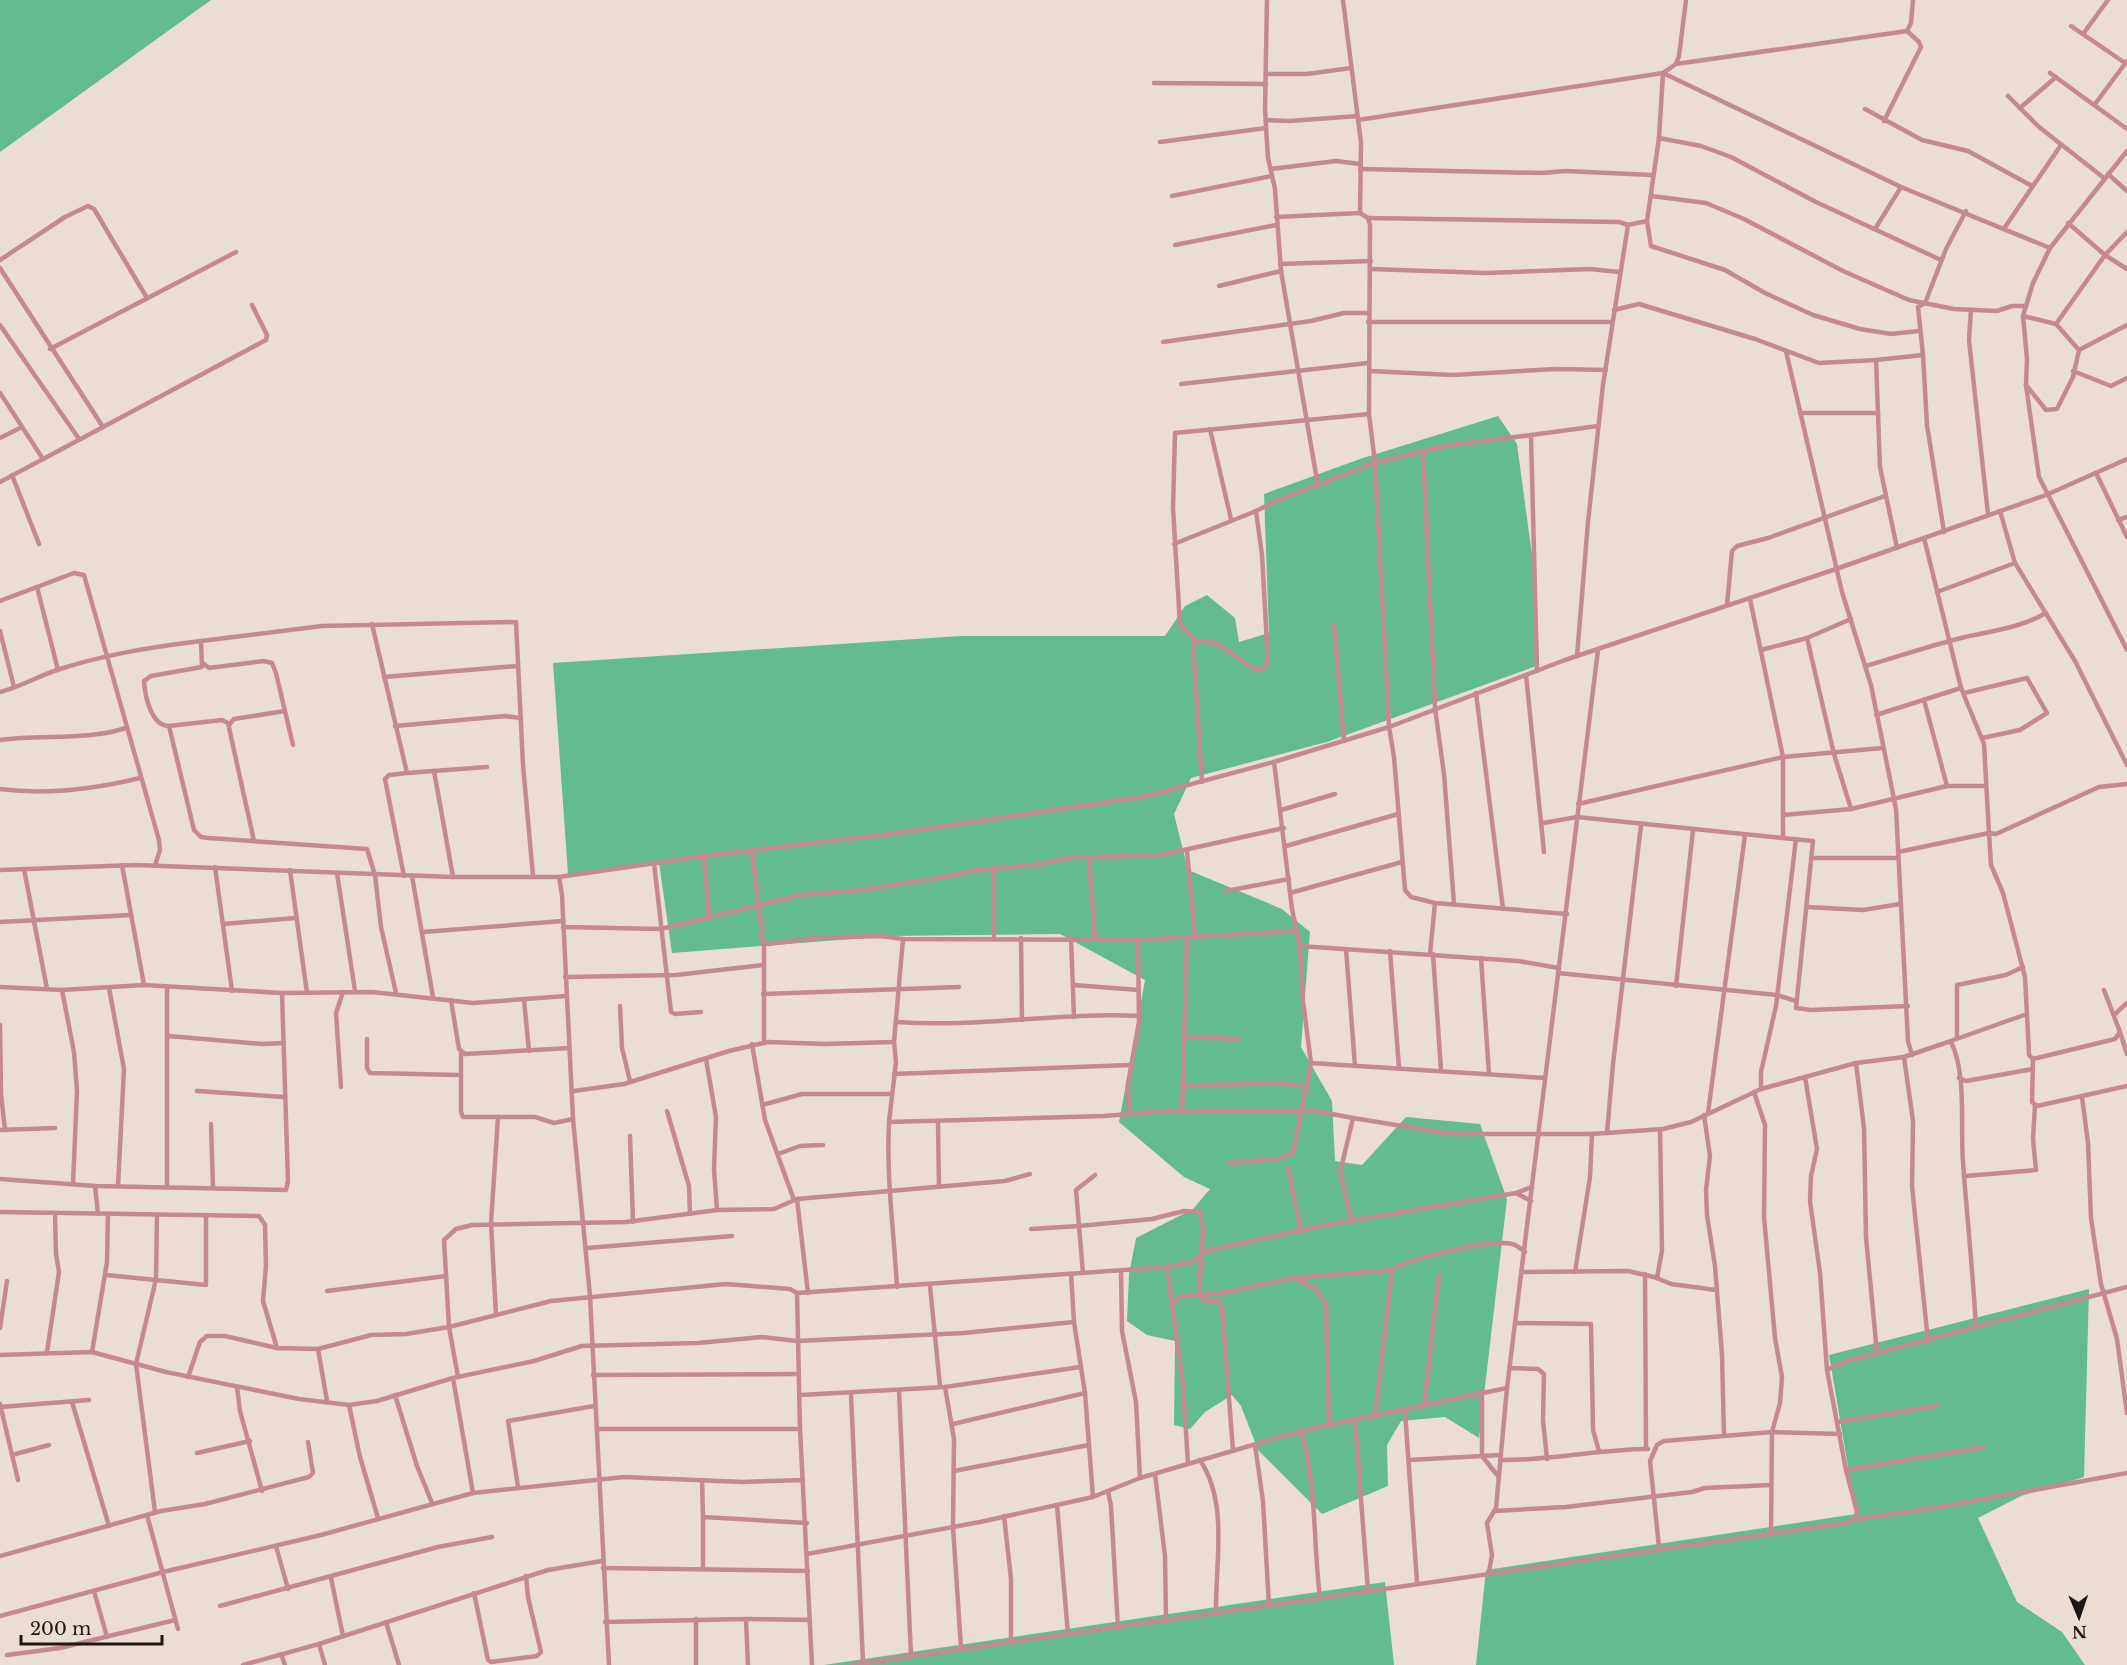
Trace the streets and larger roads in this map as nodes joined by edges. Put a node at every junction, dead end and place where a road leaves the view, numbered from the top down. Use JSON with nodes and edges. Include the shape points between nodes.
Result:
{"nodes":[{"id":1,"x":1267,"y":0,"type":"edge"},
{"id":2,"x":1343,"y":0,"type":"edge"},
{"id":3,"x":1686,"y":0,"type":"edge"},
{"id":4,"x":1913,"y":0,"type":"edge"},
{"id":5,"x":2108,"y":0,"type":"edge"},
{"id":6,"x":2071,"y":26,"type":"dead end"},
{"id":7,"x":1907,"y":31,"type":"junction"},
{"id":8,"x":2083,"y":34,"type":"junction"},
{"id":9,"x":2126,"y":62,"type":"edge"},
{"id":10,"x":1676,"y":64,"type":"junction"},
{"id":11,"x":1351,"y":68,"type":"junction"},
{"id":12,"x":1664,"y":73,"type":"junction"},
{"id":13,"x":2050,"y":73,"type":"dead end"},
{"id":14,"x":1267,"y":74,"type":"junction"},
{"id":15,"x":2056,"y":77,"type":"junction"},
{"id":16,"x":1154,"y":83,"type":"dead end"},
{"id":17,"x":1266,"y":84,"type":"junction"},
{"id":18,"x":2008,"y":96,"type":"dead end"},
{"id":19,"x":2095,"y":104,"type":"junction"},
{"id":20,"x":2020,"y":108,"type":"junction"},
{"id":21,"x":1865,"y":109,"type":"dead end"},
{"id":22,"x":1358,"y":118,"type":"junction"},
{"id":23,"x":1266,"y":120,"type":"junction"},
{"id":24,"x":1884,"y":121,"type":"junction"},
{"id":25,"x":1266,"y":128,"type":"junction"},
{"id":26,"x":2127,"y":129,"type":"edge"},
{"id":27,"x":1659,"y":138,"type":"junction"},
{"id":28,"x":1160,"y":142,"type":"dead end"},
{"id":29,"x":2061,"y":145,"type":"junction"},
{"id":30,"x":2127,"y":151,"type":"edge"},
{"id":31,"x":1360,"y":167,"type":"junction"},
{"id":32,"x":1271,"y":169,"type":"junction"},
{"id":33,"x":1652,"y":175,"type":"junction"},
{"id":34,"x":1272,"y":176,"type":"junction"},
{"id":35,"x":2106,"y":176,"type":"junction"},
{"id":36,"x":2032,"y":186,"type":"junction"},
{"id":37,"x":1901,"y":187,"type":"junction"},
{"id":38,"x":2127,"y":191,"type":"edge"},
{"id":39,"x":1652,"y":195,"type":"junction"},
{"id":40,"x":1172,"y":196,"type":"dead end"},
{"id":41,"x":1966,"y":211,"type":"junction"},
{"id":42,"x":1360,"y":213,"type":"junction"},
{"id":43,"x":1276,"y":217,"type":"junction"},
{"id":44,"x":1368,"y":218,"type":"junction"},
{"id":45,"x":1647,"y":221,"type":"junction"},
{"id":46,"x":2068,"y":223,"type":"junction"},
{"id":47,"x":1276,"y":225,"type":"junction"},
{"id":48,"x":1628,"y":225,"type":"junction"},
{"id":49,"x":2005,"y":228,"type":"junction"},
{"id":50,"x":1875,"y":229,"type":"junction"},
{"id":51,"x":2127,"y":232,"type":"edge"},
{"id":52,"x":1175,"y":245,"type":"dead end"},
{"id":53,"x":2050,"y":248,"type":"junction"},
{"id":54,"x":236,"y":252,"type":"dead end"},
{"id":55,"x":2105,"y":255,"type":"junction"},
{"id":56,"x":0,"y":260,"type":"edge"},
{"id":57,"x":1941,"y":260,"type":"junction"},
{"id":58,"x":1371,"y":261,"type":"junction"},
{"id":59,"x":1280,"y":264,"type":"junction"},
{"id":60,"x":0,"y":267,"type":"edge"},
{"id":61,"x":1371,"y":269,"type":"junction"},
{"id":62,"x":2127,"y":269,"type":"edge"},
{"id":63,"x":1281,"y":271,"type":"junction"},
{"id":64,"x":1619,"y":272,"type":"junction"},
{"id":65,"x":1220,"y":286,"type":"dead end"},
{"id":66,"x":147,"y":298,"type":"junction"},
{"id":67,"x":1925,"y":303,"type":"junction"},
{"id":68,"x":252,"y":305,"type":"dead end"},
{"id":69,"x":2025,"y":306,"type":"junction"},
{"id":70,"x":1614,"y":310,"type":"junction"},
{"id":71,"x":1971,"y":310,"type":"junction"},
{"id":72,"x":1369,"y":313,"type":"junction"},
{"id":73,"x":2023,"y":316,"type":"junction"},
{"id":74,"x":1368,"y":322,"type":"junction"},
{"id":75,"x":1611,"y":322,"type":"junction"},
{"id":76,"x":1290,"y":323,"type":"junction"},
{"id":77,"x":2056,"y":324,"type":"junction"},
{"id":78,"x":0,"y":325,"type":"edge"},
{"id":79,"x":2127,"y":326,"type":"edge"},
{"id":80,"x":1920,"y":331,"type":"junction"},
{"id":81,"x":1163,"y":342,"type":"dead end"},
{"id":82,"x":50,"y":349,"type":"junction"},
{"id":83,"x":2079,"y":350,"type":"junction"},
{"id":84,"x":1786,"y":351,"type":"junction"},
{"id":85,"x":1923,"y":355,"type":"junction"},
{"id":86,"x":1876,"y":360,"type":"junction"},
{"id":87,"x":1368,"y":363,"type":"junction"},
{"id":88,"x":1606,"y":370,"type":"junction"},
{"id":89,"x":2073,"y":370,"type":"junction"},
{"id":90,"x":1368,"y":371,"type":"junction"},
{"id":91,"x":1299,"y":373,"type":"junction"},
{"id":92,"x":2127,"y":378,"type":"edge"},
{"id":93,"x":1181,"y":384,"type":"dead end"},
{"id":94,"x":2026,"y":385,"type":"junction"},
{"id":95,"x":0,"y":393,"type":"edge"},
{"id":96,"x":1800,"y":413,"type":"junction"},
{"id":97,"x":1878,"y":413,"type":"junction"},
{"id":98,"x":1370,"y":414,"type":"junction"},
{"id":99,"x":1306,"y":420,"type":"junction"},
{"id":100,"x":1599,"y":426,"type":"junction"},
{"id":101,"x":22,"y":427,"type":"junction"},
{"id":102,"x":103,"y":427,"type":"junction"},
{"id":103,"x":1210,"y":429,"type":"junction"},
{"id":104,"x":1532,"y":435,"type":"junction"},
{"id":105,"x":0,"y":438,"type":"edge"},
{"id":106,"x":79,"y":440,"type":"junction"},
{"id":107,"x":1423,"y":451,"type":"junction"},
{"id":108,"x":43,"y":459,"type":"junction"},
{"id":109,"x":2127,"y":459,"type":"edge"},
{"id":110,"x":1375,"y":463,"type":"junction"},
{"id":111,"x":2096,"y":473,"type":"junction"},
{"id":112,"x":12,"y":475,"type":"junction"},
{"id":113,"x":0,"y":482,"type":"edge"},
{"id":114,"x":1318,"y":486,"type":"junction"},
{"id":115,"x":2046,"y":495,"type":"junction"},
{"id":116,"x":1886,"y":496,"type":"junction"},
{"id":117,"x":1256,"y":511,"type":"junction"},
{"id":118,"x":2000,"y":511,"type":"junction"},
{"id":119,"x":1988,"y":514,"type":"junction"},
{"id":120,"x":2127,"y":517,"type":"edge"},
{"id":121,"x":1824,"y":518,"type":"junction"},
{"id":122,"x":1231,"y":519,"type":"junction"},
{"id":123,"x":2118,"y":520,"type":"junction"},
{"id":124,"x":1944,"y":532,"type":"junction"},
{"id":125,"x":2127,"y":537,"type":"edge"},
{"id":126,"x":1924,"y":538,"type":"junction"},
{"id":127,"x":39,"y":544,"type":"dead end"},
{"id":128,"x":1174,"y":544,"type":"junction"},
{"id":129,"x":1897,"y":548,"type":"junction"},
{"id":130,"x":2015,"y":563,"type":"junction"},
{"id":131,"x":1836,"y":569,"type":"junction"},
{"id":132,"x":38,"y":587,"type":"junction"},
{"id":133,"x":1937,"y":592,"type":"junction"},
{"id":134,"x":1750,"y":599,"type":"junction"},
{"id":135,"x":0,"y":600,"type":"edge"},
{"id":136,"x":1727,"y":605,"type":"junction"},
{"id":137,"x":2046,"y":613,"type":"junction"},
{"id":138,"x":1851,"y":619,"type":"junction"},
{"id":139,"x":372,"y":624,"type":"junction"},
{"id":140,"x":1334,"y":625,"type":"dead end"},
{"id":141,"x":0,"y":631,"type":"edge"},
{"id":142,"x":1807,"y":638,"type":"junction"},
{"id":143,"x":1,"y":641,"type":"edge"},
{"id":144,"x":201,"y":641,"type":"junction"},
{"id":145,"x":1948,"y":641,"type":"junction"},
{"id":146,"x":1195,"y":643,"type":"junction"},
{"id":147,"x":1598,"y":650,"type":"junction"},
{"id":148,"x":1761,"y":650,"type":"junction"},
{"id":149,"x":2127,"y":650,"type":"edge"},
{"id":150,"x":1578,"y":656,"type":"junction"},
{"id":151,"x":106,"y":658,"type":"junction"},
{"id":152,"x":204,"y":664,"type":"junction"},
{"id":153,"x":517,"y":666,"type":"junction"},
{"id":154,"x":1866,"y":666,"type":"junction"},
{"id":155,"x":58,"y":670,"type":"junction"},
{"id":156,"x":1537,"y":671,"type":"junction"},
{"id":157,"x":1526,"y":675,"type":"junction"},
{"id":158,"x":384,"y":677,"type":"junction"},
{"id":159,"x":14,"y":687,"type":"junction"},
{"id":160,"x":1963,"y":690,"type":"junction"},
{"id":161,"x":0,"y":692,"type":"edge"},
{"id":162,"x":1476,"y":693,"type":"junction"},
{"id":163,"x":1924,"y":700,"type":"junction"},
{"id":164,"x":1435,"y":708,"type":"junction"},
{"id":165,"x":285,"y":711,"type":"junction"},
{"id":166,"x":1876,"y":715,"type":"junction"},
{"id":167,"x":521,"y":718,"type":"junction"},
{"id":168,"x":229,"y":725,"type":"junction"},
{"id":169,"x":170,"y":726,"type":"junction"},
{"id":170,"x":395,"y":726,"type":"junction"},
{"id":171,"x":126,"y":728,"type":"junction"},
{"id":172,"x":1389,"y":728,"type":"junction"},
{"id":173,"x":1982,"y":738,"type":"junction"},
{"id":174,"x":0,"y":740,"type":"edge"},
{"id":175,"x":1344,"y":741,"type":"junction"},
{"id":176,"x":293,"y":745,"type":"dead end"},
{"id":177,"x":1882,"y":748,"type":"junction"},
{"id":178,"x":1834,"y":754,"type":"junction"},
{"id":179,"x":1783,"y":757,"type":"junction"},
{"id":180,"x":1274,"y":762,"type":"junction"},
{"id":181,"x":2127,"y":765,"type":"edge"},
{"id":182,"x":487,"y":767,"type":"dead end"},
{"id":183,"x":434,"y":771,"type":"junction"},
{"id":184,"x":407,"y":773,"type":"junction"},
{"id":185,"x":140,"y":778,"type":"junction"},
{"id":186,"x":1202,"y":782,"type":"junction"},
{"id":187,"x":2127,"y":784,"type":"edge"},
{"id":188,"x":1947,"y":786,"type":"junction"},
{"id":189,"x":1984,"y":786,"type":"junction"},
{"id":190,"x":0,"y":789,"type":"edge"},
{"id":191,"x":1335,"y":794,"type":"dead end"},
{"id":192,"x":1893,"y":798,"type":"junction"},
{"id":193,"x":1578,"y":804,"type":"junction"},
{"id":194,"x":1851,"y":809,"type":"junction"},
{"id":195,"x":1281,"y":810,"type":"junction"},
{"id":196,"x":1398,"y":814,"type":"junction"},
{"id":197,"x":1783,"y":815,"type":"junction"},
{"id":198,"x":1576,"y":817,"type":"junction"},
{"id":199,"x":1543,"y":823,"type":"junction"},
{"id":200,"x":1641,"y":825,"type":"junction"},
{"id":201,"x":1284,"y":828,"type":"junction"},
{"id":202,"x":1693,"y":830,"type":"junction"},
{"id":203,"x":1989,"y":833,"type":"junction"},
{"id":204,"x":1745,"y":835,"type":"junction"},
{"id":205,"x":1783,"y":838,"type":"junction"},
{"id":206,"x":1796,"y":839,"type":"junction"},
{"id":207,"x":254,"y":842,"type":"junction"},
{"id":208,"x":1286,"y":846,"type":"junction"},
{"id":209,"x":1187,"y":851,"type":"junction"},
{"id":210,"x":752,"y":852,"type":"junction"},
{"id":211,"x":1544,"y":852,"type":"dead end"},
{"id":212,"x":1898,"y":855,"type":"junction"},
{"id":213,"x":704,"y":856,"type":"junction"},
{"id":214,"x":1089,"y":858,"type":"junction"},
{"id":215,"x":1813,"y":858,"type":"junction"},
{"id":216,"x":1402,"y":862,"type":"junction"},
{"id":217,"x":654,"y":863,"type":"junction"},
{"id":218,"x":122,"y":865,"type":"junction"},
{"id":219,"x":155,"y":865,"type":"junction"},
{"id":220,"x":215,"y":867,"type":"junction"},
{"id":221,"x":993,"y":868,"type":"junction"},
{"id":222,"x":24,"y":869,"type":"junction"},
{"id":223,"x":0,"y":870,"type":"edge"},
{"id":224,"x":290,"y":870,"type":"junction"},
{"id":225,"x":338,"y":873,"type":"junction"},
{"id":226,"x":375,"y":874,"type":"junction"},
{"id":227,"x":404,"y":876,"type":"junction"},
{"id":228,"x":412,"y":876,"type":"junction"},
{"id":229,"x":533,"y":876,"type":"junction"},
{"id":230,"x":559,"y":877,"type":"junction"},
{"id":231,"x":453,"y":878,"type":"junction"},
{"id":232,"x":1289,"y":879,"type":"junction"},
{"id":233,"x":1226,"y":891,"type":"dead end"},
{"id":234,"x":1290,"y":892,"type":"junction"},
{"id":235,"x":1435,"y":903,"type":"junction"},
{"id":236,"x":1454,"y":904,"type":"junction"},
{"id":237,"x":1900,"y":904,"type":"junction"},
{"id":238,"x":758,"y":906,"type":"junction"},
{"id":239,"x":1807,"y":907,"type":"junction"},
{"id":240,"x":1503,"y":909,"type":"junction"},
{"id":241,"x":1567,"y":914,"type":"junction"},
{"id":242,"x":131,"y":915,"type":"junction"},
{"id":243,"x":709,"y":917,"type":"junction"},
{"id":244,"x":295,"y":918,"type":"junction"},
{"id":245,"x":32,"y":921,"type":"junction"},
{"id":246,"x":562,"y":921,"type":"junction"},
{"id":247,"x":0,"y":922,"type":"edge"},
{"id":248,"x":223,"y":924,"type":"junction"},
{"id":249,"x":563,"y":927,"type":"junction"},
{"id":250,"x":661,"y":929,"type":"junction"},
{"id":251,"x":1297,"y":931,"type":"junction"},
{"id":252,"x":423,"y":932,"type":"junction"},
{"id":253,"x":1195,"y":937,"type":"junction"},
{"id":254,"x":994,"y":938,"type":"junction"},
{"id":255,"x":1021,"y":938,"type":"junction"},
{"id":256,"x":1071,"y":938,"type":"junction"},
{"id":257,"x":1095,"y":938,"type":"junction"},
{"id":258,"x":1187,"y":938,"type":"junction"},
{"id":259,"x":903,"y":939,"type":"junction"},
{"id":260,"x":1138,"y":940,"type":"junction"},
{"id":261,"x":764,"y":943,"type":"junction"},
{"id":262,"x":1300,"y":946,"type":"junction"},
{"id":263,"x":1346,"y":949,"type":"junction"},
{"id":264,"x":1390,"y":951,"type":"junction"},
{"id":265,"x":1431,"y":954,"type":"junction"},
{"id":266,"x":1480,"y":958,"type":"junction"},
{"id":267,"x":763,"y":965,"type":"junction"},
{"id":268,"x":2023,"y":967,"type":"junction"},
{"id":269,"x":1559,"y":970,"type":"junction"},
{"id":270,"x":668,"y":975,"type":"junction"},
{"id":271,"x":565,"y":977,"type":"junction"},
{"id":272,"x":1625,"y":980,"type":"junction"},
{"id":273,"x":144,"y":985,"type":"junction"},
{"id":274,"x":1073,"y":985,"type":"junction"},
{"id":275,"x":1676,"y":986,"type":"junction"},
{"id":276,"x":0,"y":987,"type":"edge"},
{"id":277,"x":167,"y":987,"type":"junction"},
{"id":278,"x":959,"y":987,"type":"dead end"},
{"id":279,"x":109,"y":988,"type":"junction"},
{"id":280,"x":46,"y":989,"type":"junction"},
{"id":281,"x":62,"y":990,"type":"junction"},
{"id":282,"x":897,"y":990,"type":"junction"},
{"id":283,"x":1139,"y":990,"type":"junction"},
{"id":284,"x":1726,"y":990,"type":"junction"},
{"id":285,"x":2104,"y":990,"type":"dead end"},
{"id":286,"x":232,"y":991,"type":"junction"},
{"id":287,"x":355,"y":991,"type":"junction"},
{"id":288,"x":344,"y":992,"type":"junction"},
{"id":289,"x":282,"y":993,"type":"junction"},
{"id":290,"x":307,"y":993,"type":"junction"},
{"id":291,"x":396,"y":993,"type":"junction"},
{"id":292,"x":763,"y":994,"type":"junction"},
{"id":293,"x":1777,"y":995,"type":"junction"},
{"id":294,"x":566,"y":996,"type":"junction"},
{"id":295,"x":434,"y":997,"type":"junction"},
{"id":296,"x":451,"y":1000,"type":"junction"},
{"id":297,"x":524,"y":1000,"type":"junction"},
{"id":298,"x":1796,"y":1001,"type":"junction"},
{"id":299,"x":2127,"y":1003,"type":"edge"},
{"id":300,"x":620,"y":1006,"type":"dead end"},
{"id":301,"x":1908,"y":1006,"type":"junction"},
{"id":302,"x":702,"y":1012,"type":"dead end"},
{"id":303,"x":2026,"y":1014,"type":"junction"},
{"id":304,"x":2114,"y":1015,"type":"junction"},
{"id":305,"x":1139,"y":1016,"type":"junction"},
{"id":306,"x":1074,"y":1017,"type":"junction"},
{"id":307,"x":1022,"y":1020,"type":"junction"},
{"id":308,"x":897,"y":1022,"type":"junction"},
{"id":309,"x":0,"y":1024,"type":"edge"},
{"id":310,"x":2120,"y":1032,"type":"junction"},
{"id":311,"x":168,"y":1036,"type":"junction"},
{"id":312,"x":1185,"y":1037,"type":"junction"},
{"id":313,"x":1240,"y":1038,"type":"dead end"},
{"id":314,"x":1957,"y":1038,"type":"junction"},
{"id":315,"x":367,"y":1039,"type":"dead end"},
{"id":316,"x":894,"y":1042,"type":"junction"},
{"id":317,"x":1948,"y":1042,"type":"junction"},
{"id":318,"x":284,"y":1043,"type":"junction"},
{"id":319,"x":764,"y":1043,"type":"junction"},
{"id":320,"x":752,"y":1044,"type":"junction"},
{"id":321,"x":569,"y":1048,"type":"junction"},
{"id":322,"x":529,"y":1051,"type":"junction"},
{"id":323,"x":461,"y":1052,"type":"junction"},
{"id":324,"x":2127,"y":1054,"type":"edge"},
{"id":325,"x":1912,"y":1055,"type":"junction"},
{"id":326,"x":1904,"y":1057,"type":"junction"},
{"id":327,"x":706,"y":1059,"type":"junction"},
{"id":328,"x":2033,"y":1059,"type":"junction"},
{"id":329,"x":1311,"y":1063,"type":"junction"},
{"id":330,"x":1856,"y":1063,"type":"junction"},
{"id":331,"x":1131,"y":1065,"type":"junction"},
{"id":332,"x":1355,"y":1066,"type":"junction"},
{"id":333,"x":1399,"y":1068,"type":"junction"},
{"id":334,"x":2033,"y":1069,"type":"junction"},
{"id":335,"x":1442,"y":1070,"type":"junction"},
{"id":336,"x":894,"y":1074,"type":"junction"},
{"id":337,"x":1489,"y":1074,"type":"junction"},
{"id":338,"x":459,"y":1075,"type":"junction"},
{"id":339,"x":1804,"y":1077,"type":"junction"},
{"id":340,"x":1545,"y":1078,"type":"junction"},
{"id":341,"x":1959,"y":1078,"type":"junction"},
{"id":342,"x":630,"y":1082,"type":"junction"},
{"id":343,"x":1183,"y":1086,"type":"junction"},
{"id":344,"x":2127,"y":1086,"type":"edge"},
{"id":345,"x":341,"y":1087,"type":"dead end"},
{"id":346,"x":1307,"y":1087,"type":"junction"},
{"id":347,"x":1761,"y":1089,"type":"junction"},
{"id":348,"x":197,"y":1090,"type":"dead end"},
{"id":349,"x":574,"y":1091,"type":"junction"},
{"id":350,"x":1754,"y":1092,"type":"junction"},
{"id":351,"x":891,"y":1094,"type":"junction"},
{"id":352,"x":284,"y":1097,"type":"junction"},
{"id":353,"x":2082,"y":1097,"type":"junction"},
{"id":354,"x":762,"y":1105,"type":"junction"},
{"id":355,"x":2035,"y":1105,"type":"junction"},
{"id":356,"x":1302,"y":1110,"type":"junction"},
{"id":357,"x":667,"y":1111,"type":"dead end"},
{"id":358,"x":1129,"y":1112,"type":"junction"},
{"id":359,"x":1182,"y":1112,"type":"junction"},
{"id":360,"x":1706,"y":1114,"type":"junction"},
{"id":361,"x":498,"y":1117,"type":"junction"},
{"id":362,"x":1353,"y":1118,"type":"junction"},
{"id":363,"x":573,"y":1119,"type":"junction"},
{"id":364,"x":889,"y":1122,"type":"junction"},
{"id":365,"x":938,"y":1122,"type":"junction"},
{"id":366,"x":211,"y":1124,"type":"dead end"},
{"id":367,"x":55,"y":1128,"type":"dead end"},
{"id":368,"x":1660,"y":1129,"type":"junction"},
{"id":369,"x":2,"y":1130,"type":"edge"},
{"id":370,"x":1608,"y":1133,"type":"junction"},
{"id":371,"x":1538,"y":1134,"type":"junction"},
{"id":372,"x":1592,"y":1134,"type":"junction"},
{"id":373,"x":630,"y":1136,"type":"dead end"},
{"id":374,"x":823,"y":1145,"type":"dead end"},
{"id":375,"x":778,"y":1154,"type":"junction"},
{"id":376,"x":1230,"y":1163,"type":"dead end"},
{"id":377,"x":1288,"y":1168,"type":"dead end"},
{"id":378,"x":1030,"y":1174,"type":"dead end"},
{"id":379,"x":1095,"y":1175,"type":"dead end"},
{"id":380,"x":1966,"y":1176,"type":"junction"},
{"id":381,"x":0,"y":1179,"type":"edge"},
{"id":382,"x":73,"y":1184,"type":"junction"},
{"id":383,"x":95,"y":1186,"type":"junction"},
{"id":384,"x":118,"y":1186,"type":"junction"},
{"id":385,"x":939,"y":1186,"type":"junction"},
{"id":386,"x":167,"y":1187,"type":"junction"},
{"id":387,"x":1532,"y":1187,"type":"junction"},
{"id":388,"x":213,"y":1188,"type":"junction"},
{"id":389,"x":890,"y":1191,"type":"junction"},
{"id":390,"x":1516,"y":1192,"type":"junction"},
{"id":391,"x":796,"y":1200,"type":"junction"},
{"id":392,"x":1530,"y":1201,"type":"junction"},
{"id":393,"x":717,"y":1210,"type":"junction"},
{"id":394,"x":0,"y":1212,"type":"edge"},
{"id":395,"x":55,"y":1213,"type":"junction"},
{"id":396,"x":98,"y":1214,"type":"junction"},
{"id":397,"x":108,"y":1214,"type":"junction"},
{"id":398,"x":690,"y":1214,"type":"junction"},
{"id":399,"x":157,"y":1215,"type":"junction"},
{"id":400,"x":206,"y":1215,"type":"junction"},
{"id":401,"x":633,"y":1221,"type":"junction"},
{"id":402,"x":1352,"y":1221,"type":"junction"},
{"id":403,"x":491,"y":1224,"type":"junction"},
{"id":404,"x":585,"y":1225,"type":"junction"},
{"id":405,"x":1079,"y":1226,"type":"junction"},
{"id":406,"x":1031,"y":1229,"type":"dead end"},
{"id":407,"x":1301,"y":1232,"type":"junction"},
{"id":408,"x":732,"y":1236,"type":"dead end"},
{"id":409,"x":586,"y":1248,"type":"junction"},
{"id":410,"x":1525,"y":1251,"type":"junction"},
{"id":411,"x":1202,"y":1253,"type":"junction"},
{"id":412,"x":1167,"y":1267,"type":"junction"},
{"id":413,"x":1392,"y":1270,"type":"junction"},
{"id":414,"x":1121,"y":1272,"type":"junction"},
{"id":415,"x":1522,"y":1272,"type":"junction"},
{"id":416,"x":1575,"y":1272,"type":"junction"},
{"id":417,"x":1083,"y":1273,"type":"junction"},
{"id":418,"x":1071,"y":1274,"type":"junction"},
{"id":419,"x":1645,"y":1274,"type":"junction"},
{"id":420,"x":106,"y":1275,"type":"junction"},
{"id":421,"x":1439,"y":1275,"type":"dead end"},
{"id":422,"x":446,"y":1276,"type":"junction"},
{"id":423,"x":1293,"y":1278,"type":"junction"},
{"id":424,"x":1657,"y":1278,"type":"junction"},
{"id":425,"x":156,"y":1279,"type":"junction"},
{"id":426,"x":7,"y":1281,"type":"dead end"},
{"id":427,"x":930,"y":1286,"type":"junction"},
{"id":428,"x":897,"y":1287,"type":"junction"},
{"id":429,"x":2127,"y":1287,"type":"edge"},
{"id":430,"x":1716,"y":1290,"type":"junction"},
{"id":431,"x":327,"y":1291,"type":"dead end"},
{"id":432,"x":2105,"y":1292,"type":"junction"},
{"id":433,"x":797,"y":1293,"type":"junction"},
{"id":434,"x":807,"y":1293,"type":"junction"},
{"id":435,"x":1199,"y":1294,"type":"junction"},
{"id":436,"x":590,"y":1296,"type":"junction"},
{"id":437,"x":1173,"y":1303,"type":"junction"},
{"id":438,"x":496,"y":1315,"type":"junction"},
{"id":439,"x":1074,"y":1322,"type":"junction"},
{"id":440,"x":1515,"y":1323,"type":"junction"},
{"id":441,"x":449,"y":1327,"type":"junction"},
{"id":442,"x":0,"y":1328,"type":"edge"},
{"id":443,"x":1976,"y":1328,"type":"junction"},
{"id":444,"x":934,"y":1334,"type":"junction"},
{"id":445,"x":798,"y":1341,"type":"junction"},
{"id":446,"x":1928,"y":1341,"type":"junction"},
{"id":447,"x":591,"y":1346,"type":"junction"},
{"id":448,"x":277,"y":1348,"type":"junction"},
{"id":449,"x":318,"y":1349,"type":"junction"},
{"id":450,"x":47,"y":1352,"type":"junction"},
{"id":451,"x":92,"y":1352,"type":"junction"},
{"id":452,"x":1877,"y":1353,"type":"junction"},
{"id":453,"x":0,"y":1355,"type":"edge"},
{"id":454,"x":136,"y":1364,"type":"junction"},
{"id":455,"x":1080,"y":1367,"type":"junction"},
{"id":456,"x":1510,"y":1368,"type":"junction"},
{"id":457,"x":1827,"y":1370,"type":"junction"},
{"id":458,"x":799,"y":1374,"type":"junction"},
{"id":459,"x":593,"y":1375,"type":"junction"},
{"id":460,"x":188,"y":1377,"type":"junction"},
{"id":461,"x":456,"y":1377,"type":"junction"},
{"id":462,"x":942,"y":1386,"type":"junction"},
{"id":463,"x":237,"y":1387,"type":"junction"},
{"id":464,"x":1507,"y":1388,"type":"junction"},
{"id":465,"x":899,"y":1390,"type":"junction"},
{"id":466,"x":1482,"y":1392,"type":"junction"},
{"id":467,"x":1085,"y":1393,"type":"junction"},
{"id":468,"x":850,"y":1394,"type":"junction"},
{"id":469,"x":395,"y":1395,"type":"junction"},
{"id":470,"x":801,"y":1395,"type":"junction"},
{"id":471,"x":89,"y":1400,"type":"dead end"},
{"id":472,"x":327,"y":1401,"type":"junction"},
{"id":473,"x":72,"y":1402,"type":"junction"},
{"id":474,"x":349,"y":1405,"type":"junction"},
{"id":475,"x":0,"y":1406,"type":"edge"},
{"id":476,"x":594,"y":1406,"type":"junction"},
{"id":477,"x":1424,"y":1406,"type":"junction"},
{"id":478,"x":1937,"y":1406,"type":"dead end"},
{"id":479,"x":1406,"y":1410,"type":"junction"},
{"id":480,"x":2127,"y":1413,"type":"edge"},
{"id":481,"x":1375,"y":1417,"type":"junction"},
{"id":482,"x":1355,"y":1421,"type":"junction"},
{"id":483,"x":1838,"y":1422,"type":"junction"},
{"id":484,"x":953,"y":1424,"type":"junction"},
{"id":485,"x":1329,"y":1425,"type":"junction"},
{"id":486,"x":597,"y":1429,"type":"junction"},
{"id":487,"x":800,"y":1429,"type":"junction"},
{"id":488,"x":1301,"y":1431,"type":"junction"},
{"id":489,"x":1772,"y":1432,"type":"junction"},
{"id":490,"x":1724,"y":1434,"type":"junction"},
{"id":491,"x":1840,"y":1434,"type":"junction"},
{"id":492,"x":250,"y":1441,"type":"junction"},
{"id":493,"x":308,"y":1442,"type":"dead end"},
{"id":494,"x":50,"y":1445,"type":"dead end"},
{"id":495,"x":1089,"y":1445,"type":"junction"},
{"id":496,"x":1255,"y":1445,"type":"junction"},
{"id":497,"x":1984,"y":1447,"type":"dead end"},
{"id":498,"x":1646,"y":1449,"type":"junction"},
{"id":499,"x":1653,"y":1449,"type":"junction"},
{"id":500,"x":1233,"y":1450,"type":"junction"},
{"id":501,"x":1599,"y":1451,"type":"junction"},
{"id":502,"x":197,"y":1453,"type":"dead end"},
{"id":503,"x":12,"y":1455,"type":"junction"},
{"id":504,"x":1482,"y":1456,"type":"junction"},
{"id":505,"x":1500,"y":1457,"type":"junction"},
{"id":506,"x":1547,"y":1459,"type":"junction"},
{"id":507,"x":1200,"y":1460,"type":"junction"},
{"id":508,"x":1409,"y":1460,"type":"junction"},
{"id":509,"x":1188,"y":1464,"type":"junction"},
{"id":510,"x":1846,"y":1470,"type":"junction"},
{"id":511,"x":954,"y":1471,"type":"junction"},
{"id":512,"x":2127,"y":1473,"type":"edge"},
{"id":513,"x":1155,"y":1474,"type":"junction"},
{"id":514,"x":1498,"y":1476,"type":"junction"},
{"id":515,"x":1140,"y":1478,"type":"junction"},
{"id":516,"x":599,"y":1479,"type":"junction"},
{"id":517,"x":18,"y":1480,"type":"dead end"},
{"id":518,"x":702,"y":1480,"type":"junction"},
{"id":519,"x":803,"y":1480,"type":"junction"},
{"id":520,"x":1771,"y":1485,"type":"junction"},
{"id":521,"x":518,"y":1487,"type":"junction"},
{"id":522,"x":262,"y":1491,"type":"junction"},
{"id":523,"x":1108,"y":1491,"type":"junction"},
{"id":524,"x":472,"y":1493,"type":"junction"},
{"id":525,"x":1653,"y":1496,"type":"junction"},
{"id":526,"x":1093,"y":1497,"type":"junction"},
{"id":527,"x":432,"y":1503,"type":"junction"},
{"id":528,"x":1057,"y":1505,"type":"junction"},
{"id":529,"x":1495,"y":1511,"type":"junction"},
{"id":530,"x":155,"y":1512,"type":"junction"},
{"id":531,"x":147,"y":1515,"type":"junction"},
{"id":532,"x":1004,"y":1516,"type":"junction"},
{"id":533,"x":704,"y":1517,"type":"junction"},
{"id":534,"x":378,"y":1518,"type":"junction"},
{"id":535,"x":1854,"y":1520,"type":"junction"},
{"id":536,"x":807,"y":1523,"type":"junction"},
{"id":537,"x":110,"y":1526,"type":"junction"},
{"id":538,"x":953,"y":1527,"type":"junction"},
{"id":539,"x":1771,"y":1533,"type":"junction"},
{"id":540,"x":906,"y":1536,"type":"junction"},
{"id":541,"x":492,"y":1537,"type":"dead end"},
{"id":542,"x":857,"y":1545,"type":"junction"},
{"id":543,"x":276,"y":1546,"type":"junction"},
{"id":544,"x":1659,"y":1547,"type":"junction"},
{"id":545,"x":807,"y":1554,"type":"junction"},
{"id":546,"x":0,"y":1556,"type":"edge"},
{"id":547,"x":602,"y":1561,"type":"junction"},
{"id":548,"x":603,"y":1568,"type":"junction"},
{"id":549,"x":703,"y":1569,"type":"junction"},
{"id":550,"x":808,"y":1571,"type":"junction"},
{"id":551,"x":163,"y":1572,"type":"junction"},
{"id":552,"x":1489,"y":1572,"type":"junction"},
{"id":553,"x":526,"y":1576,"type":"junction"},
{"id":554,"x":331,"y":1578,"type":"junction"},
{"id":555,"x":1417,"y":1582,"type":"junction"},
{"id":556,"x":288,"y":1589,"type":"junction"},
{"id":557,"x":1368,"y":1590,"type":"junction"},
{"id":558,"x":94,"y":1591,"type":"junction"},
{"id":559,"x":474,"y":1593,"type":"junction"},
{"id":560,"x":1320,"y":1598,"type":"junction"},
{"id":561,"x":220,"y":1606,"type":"dead end"},
{"id":562,"x":1269,"y":1606,"type":"junction"},
{"id":563,"x":1216,"y":1613,"type":"junction"},
{"id":564,"x":0,"y":1616,"type":"edge"},
{"id":565,"x":696,"y":1619,"type":"junction"},
{"id":566,"x":746,"y":1619,"type":"junction"},
{"id":567,"x":175,"y":1620,"type":"junction"},
{"id":568,"x":810,"y":1620,"type":"junction"},
{"id":569,"x":1166,"y":1621,"type":"junction"},
{"id":570,"x":386,"y":1622,"type":"junction"},
{"id":571,"x":605,"y":1622,"type":"junction"},
{"id":572,"x":1118,"y":1628,"type":"junction"},
{"id":573,"x":178,"y":1629,"type":"dead end"},
{"id":574,"x":1068,"y":1634,"type":"junction"},
{"id":575,"x":343,"y":1636,"type":"junction"},
{"id":576,"x":107,"y":1637,"type":"junction"},
{"id":577,"x":1011,"y":1641,"type":"junction"},
{"id":578,"x":319,"y":1644,"type":"junction"},
{"id":579,"x":961,"y":1648,"type":"junction"},
{"id":580,"x":281,"y":1654,"type":"junction"},
{"id":581,"x":6,"y":1655,"type":"dead end"},
{"id":582,"x":911,"y":1656,"type":"junction"},
{"id":583,"x":529,"y":1657,"type":"junction"},
{"id":584,"x":863,"y":1663,"type":"junction"},
{"id":585,"x":243,"y":1665,"type":"edge"},
{"id":586,"x":285,"y":1665,"type":"edge"},
{"id":587,"x":326,"y":1665,"type":"edge"},
{"id":588,"x":399,"y":1665,"type":"edge"},
{"id":589,"x":527,"y":1665,"type":"edge"},
{"id":590,"x":609,"y":1665,"type":"edge"},
{"id":591,"x":696,"y":1665,"type":"edge"},
{"id":592,"x":748,"y":1665,"type":"edge"},
{"id":593,"x":812,"y":1665,"type":"edge"},
{"id":594,"x":852,"y":1665,"type":"edge"}],
"edges":[{"from":1,"to":14,"type":"street"},
{"from":2,"to":11,"type":"street"},
{"from":3,"to":10,"type":"street"},
{"from":4,"to":7,"type":"street"},
{"from":5,"to":8,"type":"street"},
{"from":6,"to":8,"type":"street"},
{"from":7,"to":10,"type":"street"},
{"from":7,"to":24,"type":"street","via":[[1921,47]]},
{"from":8,"to":9,"type":"street"},
{"from":9,"to":19,"type":"street"},
{"from":10,"to":12,"type":"street"},
{"from":11,"to":14,"type":"street"},
{"from":11,"to":22,"type":"street"},
{"from":12,"to":22,"type":"street"},
{"from":12,"to":27,"type":"street"},
{"from":12,"to":37,"type":"street"},
{"from":13,"to":15,"type":"street"},
{"from":14,"to":17,"type":"street"},
{"from":15,"to":19,"type":"street"},
{"from":15,"to":20,"type":"street"},
{"from":16,"to":17,"type":"street"},
{"from":17,"to":23,"type":"street"},
{"from":18,"to":20,"type":"street"},
{"from":19,"to":26,"type":"street"},
{"from":20,"to":29,"type":"street"},
{"from":21,"to":24,"type":"street"},
{"from":22,"to":23,"type":"street"},
{"from":22,"to":31,"type":"street"},
{"from":23,"to":25,"type":"street"},
{"from":24,"to":36,"type":"street","via":[[1922,140],[1968,151]]},
{"from":25,"to":28,"type":"street"},
{"from":25,"to":32,"type":"street"},
{"from":27,"to":33,"type":"street"},
{"from":27,"to":50,"type":"street","via":[[1731,157]]},
{"from":29,"to":35,"type":"street"},
{"from":29,"to":36,"type":"street"},
{"from":30,"to":35,"type":"street"},
{"from":31,"to":32,"type":"street","via":[[1336,161]]},
{"from":31,"to":33,"type":"street"},
{"from":31,"to":42,"type":"street"},
{"from":32,"to":34,"type":"street"},
{"from":33,"to":39,"type":"street"},
{"from":34,"to":40,"type":"street"},
{"from":34,"to":43,"type":"street"},
{"from":35,"to":38,"type":"street"},
{"from":35,"to":46,"type":"street"},
{"from":36,"to":49,"type":"street"},
{"from":37,"to":41,"type":"street"},
{"from":37,"to":50,"type":"street"},
{"from":39,"to":45,"type":"street"},
{"from":39,"to":67,"type":"street","via":[[1706,203],[1843,271],[1909,300]]},
{"from":41,"to":49,"type":"street"},
{"from":41,"to":57,"type":"street"},
{"from":42,"to":43,"type":"street"},
{"from":42,"to":44,"type":"street"},
{"from":43,"to":47,"type":"street"},
{"from":44,"to":48,"type":"street"},
{"from":44,"to":58,"type":"street"},
{"from":45,"to":48,"type":"street"},
{"from":45,"to":80,"type":"street","via":[[1651,246],[1725,270],[1813,315],[1891,334]]},
{"from":46,"to":53,"type":"street"},
{"from":46,"to":55,"type":"street"},
{"from":47,"to":52,"type":"street"},
{"from":47,"to":59,"type":"street"},
{"from":48,"to":64,"type":"street"},
{"from":49,"to":53,"type":"street"},
{"from":50,"to":57,"type":"street"},
{"from":51,"to":55,"type":"street"},
{"from":53,"to":69,"type":"street"},
{"from":54,"to":66,"type":"street"},
{"from":55,"to":62,"type":"street"},
{"from":55,"to":77,"type":"street"},
{"from":56,"to":66,"type":"street","via":[[65,217],[91,207],[118,245]]},
{"from":57,"to":67,"type":"street"},
{"from":58,"to":59,"type":"street"},
{"from":58,"to":61,"type":"street"},
{"from":59,"to":63,"type":"street"},
{"from":60,"to":82,"type":"street"},
{"from":61,"to":64,"type":"street"},
{"from":61,"to":72,"type":"street"},
{"from":63,"to":65,"type":"street"},
{"from":63,"to":76,"type":"street"},
{"from":64,"to":70,"type":"street"},
{"from":66,"to":82,"type":"street"},
{"from":67,"to":71,"type":"street"},
{"from":67,"to":80,"type":"street","via":[[1918,307]]},
{"from":68,"to":102,"type":"street","via":[[266,340]]},
{"from":69,"to":71,"type":"street"},
{"from":69,"to":73,"type":"street"},
{"from":70,"to":75,"type":"street"},
{"from":70,"to":84,"type":"street","via":[[1639,304]]},
{"from":71,"to":119,"type":"street","via":[[1969,340]]},
{"from":72,"to":74,"type":"street"},
{"from":72,"to":76,"type":"street","via":[[1344,313]]},
{"from":73,"to":77,"type":"street"},
{"from":73,"to":94,"type":"street"},
{"from":74,"to":75,"type":"street"},
{"from":74,"to":87,"type":"street"},
{"from":75,"to":88,"type":"street"},
{"from":76,"to":81,"type":"street"},
{"from":76,"to":91,"type":"street"},
{"from":77,"to":83,"type":"street"},
{"from":78,"to":106,"type":"street"},
{"from":79,"to":83,"type":"street"},
{"from":80,"to":85,"type":"street"},
{"from":82,"to":102,"type":"street"},
{"from":83,"to":89,"type":"street"},
{"from":84,"to":86,"type":"street","via":[[1819,363]]},
{"from":84,"to":96,"type":"street"},
{"from":85,"to":86,"type":"street"},
{"from":85,"to":124,"type":"street","via":[[1927,425]]},
{"from":86,"to":97,"type":"street"},
{"from":87,"to":90,"type":"street"},
{"from":87,"to":91,"type":"street"},
{"from":88,"to":90,"type":"street","via":[[1453,375]]},
{"from":88,"to":100,"type":"street"},
{"from":89,"to":92,"type":"street","via":[[2110,386]]},
{"from":89,"to":94,"type":"street","via":[[2056,409],[2046,410]]},
{"from":90,"to":98,"type":"street"},
{"from":91,"to":93,"type":"street"},
{"from":91,"to":99,"type":"street"},
{"from":94,"to":115,"type":"street","via":[[2039,477]]},
{"from":95,"to":101,"type":"street"},
{"from":96,"to":97,"type":"street"},
{"from":96,"to":121,"type":"street"},
{"from":97,"to":116,"type":"street","via":[[1880,467]]},
{"from":98,"to":99,"type":"street"},
{"from":98,"to":110,"type":"street"},
{"from":99,"to":103,"type":"street"},
{"from":99,"to":114,"type":"street"},
{"from":100,"to":104,"type":"street"},
{"from":100,"to":150,"type":"street"},
{"from":101,"to":105,"type":"street"},
{"from":101,"to":108,"type":"street"},
{"from":102,"to":106,"type":"street"},
{"from":103,"to":122,"type":"street"},
{"from":103,"to":128,"type":"street","via":[[1175,433]]},
{"from":104,"to":107,"type":"street"},
{"from":104,"to":156,"type":"street"},
{"from":106,"to":108,"type":"street"},
{"from":107,"to":110,"type":"street"},
{"from":107,"to":164,"type":"street"},
{"from":108,"to":112,"type":"street"},
{"from":109,"to":111,"type":"street"},
{"from":110,"to":114,"type":"street"},
{"from":110,"to":172,"type":"street"},
{"from":111,"to":115,"type":"street"},
{"from":111,"to":123,"type":"street"},
{"from":112,"to":113,"type":"street"},
{"from":112,"to":127,"type":"street"},
{"from":114,"to":117,"type":"street"},
{"from":115,"to":118,"type":"street"},
{"from":115,"to":149,"type":"street"},
{"from":116,"to":121,"type":"street"},
{"from":116,"to":129,"type":"street"},
{"from":117,"to":122,"type":"street"},
{"from":117,"to":146,"type":"street","via":[[1262,555],[1266,666],[1257,670],[1218,645]]},
{"from":118,"to":119,"type":"street"},
{"from":118,"to":130,"type":"street"},
{"from":119,"to":124,"type":"street"},
{"from":120,"to":123,"type":"street"},
{"from":121,"to":131,"type":"street"},
{"from":121,"to":136,"type":"street","via":[[1737,546],[1732,551]]},
{"from":122,"to":128,"type":"street"},
{"from":123,"to":125,"type":"street"},
{"from":124,"to":126,"type":"street"},
{"from":126,"to":129,"type":"street"},
{"from":126,"to":133,"type":"street"},
{"from":128,"to":146,"type":"street","via":[[1180,625]]},
{"from":129,"to":131,"type":"street"},
{"from":130,"to":133,"type":"street"},
{"from":130,"to":137,"type":"street"},
{"from":131,"to":134,"type":"street"},
{"from":131,"to":138,"type":"street"},
{"from":132,"to":135,"type":"street"},
{"from":132,"to":151,"type":"street","via":[[82,573]]},
{"from":132,"to":155,"type":"street"},
{"from":133,"to":145,"type":"street"},
{"from":134,"to":136,"type":"street"},
{"from":134,"to":148,"type":"street"},
{"from":136,"to":147,"type":"street"},
{"from":137,"to":145,"type":"street","via":[[2005,630]]},
{"from":137,"to":181,"type":"street","via":[[2075,661]]},
{"from":138,"to":142,"type":"street"},
{"from":138,"to":154,"type":"street"},
{"from":139,"to":144,"type":"street"},
{"from":139,"to":153,"type":"street","via":[[514,621],[518,628]]},
{"from":139,"to":158,"type":"street"},
{"from":140,"to":175,"type":"street"},
{"from":141,"to":143,"type":"street"},
{"from":142,"to":148,"type":"street"},
{"from":142,"to":178,"type":"street"},
{"from":143,"to":159,"type":"street"},
{"from":144,"to":151,"type":"street","via":[[121,651]]},
{"from":144,"to":152,"type":"street"},
{"from":145,"to":154,"type":"street"},
{"from":145,"to":160,"type":"street"},
{"from":146,"to":186,"type":"street"},
{"from":147,"to":150,"type":"street"},
{"from":147,"to":193,"type":"street"},
{"from":148,"to":179,"type":"street"},
{"from":150,"to":156,"type":"street"},
{"from":151,"to":155,"type":"street"},
{"from":151,"to":171,"type":"street"},
{"from":152,"to":165,"type":"street","via":[[209,668],[272,663]]},
{"from":152,"to":169,"type":"street","via":[[198,669],[151,676],[144,681],[154,719]]},
{"from":153,"to":158,"type":"street"},
{"from":153,"to":167,"type":"street"},
{"from":154,"to":166,"type":"street"},
{"from":155,"to":159,"type":"street"},
{"from":156,"to":157,"type":"street"},
{"from":157,"to":162,"type":"street"},
{"from":157,"to":199,"type":"street"},
{"from":158,"to":170,"type":"street"},
{"from":159,"to":161,"type":"street"},
{"from":160,"to":163,"type":"street"},
{"from":160,"to":173,"type":"street"},
{"from":160,"to":173,"type":"street","via":[[2027,678],[2047,713],[2019,730]]},
{"from":162,"to":164,"type":"street"},
{"from":162,"to":240,"type":"street"},
{"from":163,"to":166,"type":"street"},
{"from":163,"to":188,"type":"street"},
{"from":164,"to":172,"type":"street"},
{"from":164,"to":236,"type":"street"},
{"from":165,"to":168,"type":"street","via":[[234,719]]},
{"from":165,"to":176,"type":"street"},
{"from":166,"to":177,"type":"street"},
{"from":167,"to":170,"type":"street","via":[[505,716]]},
{"from":167,"to":229,"type":"street"},
{"from":168,"to":169,"type":"street","via":[[222,720]]},
{"from":168,"to":207,"type":"street"},
{"from":169,"to":207,"type":"street","via":[[196,834]]},
{"from":170,"to":184,"type":"street"},
{"from":171,"to":174,"type":"street","via":[[102,735],[30,735]]},
{"from":171,"to":185,"type":"street"},
{"from":172,"to":175,"type":"street"},
{"from":172,"to":196,"type":"street"},
{"from":173,"to":189,"type":"street","via":[[1987,764]]},
{"from":175,"to":180,"type":"street"},
{"from":177,"to":178,"type":"street"},
{"from":177,"to":192,"type":"street"},
{"from":178,"to":179,"type":"street"},
{"from":178,"to":194,"type":"street"},
{"from":179,"to":193,"type":"street"},
{"from":179,"to":197,"type":"street"},
{"from":180,"to":186,"type":"street"},
{"from":180,"to":195,"type":"street"},
{"from":182,"to":183,"type":"street"},
{"from":183,"to":184,"type":"street"},
{"from":183,"to":231,"type":"street"},
{"from":184,"to":227,"type":"street","via":[[388,775],[385,779]]},
{"from":185,"to":190,"type":"street","via":[[44,791]]},
{"from":185,"to":219,"type":"street","via":[[159,840]]},
{"from":186,"to":210,"type":"street","via":[[1143,797]]},
{"from":187,"to":203,"type":"street","via":[[2099,788],[1996,834]]},
{"from":188,"to":189,"type":"street"},
{"from":188,"to":192,"type":"street"},
{"from":189,"to":203,"type":"street"},
{"from":191,"to":195,"type":"street"},
{"from":192,"to":194,"type":"street"},
{"from":192,"to":212,"type":"street"},
{"from":193,"to":198,"type":"street"},
{"from":194,"to":197,"type":"street"},
{"from":195,"to":201,"type":"street"},
{"from":196,"to":208,"type":"street"},
{"from":196,"to":216,"type":"street"},
{"from":197,"to":205,"type":"street"},
{"from":198,"to":199,"type":"street"},
{"from":198,"to":200,"type":"street"},
{"from":198,"to":241,"type":"street"},
{"from":199,"to":211,"type":"street"},
{"from":200,"to":202,"type":"street"},
{"from":200,"to":272,"type":"street"},
{"from":201,"to":208,"type":"street"},
{"from":201,"to":209,"type":"street"},
{"from":202,"to":204,"type":"street"},
{"from":202,"to":275,"type":"street"},
{"from":203,"to":212,"type":"street"},
{"from":203,"to":268,"type":"street","via":[[1991,865],[2003,893]]},
{"from":204,"to":205,"type":"street"},
{"from":204,"to":284,"type":"street"},
{"from":205,"to":206,"type":"street"},
{"from":206,"to":215,"type":"street","via":[[1813,841]]},
{"from":206,"to":293,"type":"street"},
{"from":207,"to":226,"type":"street","via":[[367,849]]},
{"from":208,"to":232,"type":"street"},
{"from":209,"to":214,"type":"street"},
{"from":209,"to":253,"type":"street"},
{"from":210,"to":213,"type":"street"},
{"from":210,"to":238,"type":"street"},
{"from":212,"to":215,"type":"street"},
{"from":212,"to":237,"type":"street"},
{"from":213,"to":217,"type":"street"},
{"from":213,"to":243,"type":"street"},
{"from":214,"to":221,"type":"street"},
{"from":214,"to":257,"type":"street"},
{"from":215,"to":239,"type":"street"},
{"from":216,"to":234,"type":"street"},
{"from":216,"to":235,"type":"street","via":[[1407,894]]},
{"from":217,"to":230,"type":"street"},
{"from":217,"to":250,"type":"street"},
{"from":218,"to":219,"type":"street"},
{"from":218,"to":222,"type":"street"},
{"from":218,"to":242,"type":"street"},
{"from":219,"to":220,"type":"street"},
{"from":220,"to":224,"type":"street"},
{"from":220,"to":248,"type":"street"},
{"from":221,"to":238,"type":"street","via":[[861,890],[801,895]]},
{"from":221,"to":254,"type":"street"},
{"from":222,"to":223,"type":"street"},
{"from":222,"to":245,"type":"street"},
{"from":224,"to":225,"type":"street"},
{"from":224,"to":244,"type":"street"},
{"from":225,"to":226,"type":"street"},
{"from":225,"to":287,"type":"street"},
{"from":226,"to":227,"type":"street"},
{"from":226,"to":291,"type":"street","via":[[381,927]]},
{"from":227,"to":228,"type":"street"},
{"from":228,"to":231,"type":"street"},
{"from":228,"to":252,"type":"street"},
{"from":229,"to":230,"type":"street"},
{"from":229,"to":231,"type":"street"},
{"from":230,"to":246,"type":"street"},
{"from":232,"to":233,"type":"street"},
{"from":232,"to":234,"type":"street"},
{"from":234,"to":251,"type":"street"},
{"from":235,"to":236,"type":"street"},
{"from":235,"to":265,"type":"street"},
{"from":236,"to":240,"type":"street"},
{"from":237,"to":239,"type":"street","via":[[1844,910]]},
{"from":237,"to":301,"type":"street"},
{"from":238,"to":243,"type":"street"},
{"from":238,"to":261,"type":"street"},
{"from":239,"to":298,"type":"street"},
{"from":240,"to":241,"type":"street"},
{"from":241,"to":269,"type":"street"},
{"from":242,"to":245,"type":"street"},
{"from":242,"to":273,"type":"street"},
{"from":243,"to":250,"type":"street"},
{"from":244,"to":248,"type":"street"},
{"from":244,"to":290,"type":"street"},
{"from":245,"to":247,"type":"street"},
{"from":245,"to":280,"type":"street"},
{"from":246,"to":249,"type":"street"},
{"from":246,"to":252,"type":"street"},
{"from":248,"to":286,"type":"street"},
{"from":249,"to":250,"type":"street"},
{"from":249,"to":271,"type":"street"},
{"from":250,"to":270,"type":"street"},
{"from":251,"to":253,"type":"street"},
{"from":251,"to":262,"type":"street"},
{"from":252,"to":295,"type":"street"},
{"from":253,"to":258,"type":"street"},
{"from":254,"to":255,"type":"street"},
{"from":254,"to":259,"type":"street"},
{"from":255,"to":256,"type":"street"},
{"from":255,"to":307,"type":"street"},
{"from":256,"to":257,"type":"street"},
{"from":256,"to":274,"type":"street"},
{"from":257,"to":260,"type":"street"},
{"from":258,"to":260,"type":"street"},
{"from":258,"to":312,"type":"street"},
{"from":259,"to":261,"type":"street","via":[[870,936]]},
{"from":259,"to":282,"type":"street"},
{"from":260,"to":283,"type":"street"},
{"from":261,"to":267,"type":"street"},
{"from":262,"to":263,"type":"street"},
{"from":262,"to":329,"type":"street"},
{"from":263,"to":264,"type":"street"},
{"from":263,"to":332,"type":"street"},
{"from":264,"to":265,"type":"street"},
{"from":264,"to":333,"type":"street"},
{"from":265,"to":266,"type":"street"},
{"from":265,"to":335,"type":"street"},
{"from":266,"to":269,"type":"street"},
{"from":266,"to":337,"type":"street"},
{"from":267,"to":270,"type":"street"},
{"from":267,"to":292,"type":"street"},
{"from":268,"to":303,"type":"street"},
{"from":268,"to":314,"type":"street","via":[[2006,975],[1957,985]]},
{"from":269,"to":272,"type":"street"},
{"from":269,"to":340,"type":"street"},
{"from":270,"to":271,"type":"street"},
{"from":270,"to":302,"type":"street","via":[[673,1014]]},
{"from":271,"to":294,"type":"street"},
{"from":272,"to":275,"type":"street"},
{"from":272,"to":370,"type":"street"},
{"from":273,"to":277,"type":"street"},
{"from":273,"to":279,"type":"street"},
{"from":274,"to":283,"type":"street"},
{"from":274,"to":306,"type":"street"},
{"from":275,"to":284,"type":"street"},
{"from":276,"to":280,"type":"street"},
{"from":277,"to":286,"type":"street"},
{"from":277,"to":311,"type":"street"},
{"from":278,"to":282,"type":"street"},
{"from":279,"to":281,"type":"street"},
{"from":279,"to":384,"type":"street","via":[[124,1069]]},
{"from":280,"to":281,"type":"street"},
{"from":281,"to":382,"type":"street","via":[[77,1091]]},
{"from":282,"to":292,"type":"street"},
{"from":282,"to":308,"type":"street"},
{"from":283,"to":305,"type":"street"},
{"from":284,"to":293,"type":"street"},
{"from":284,"to":360,"type":"street"},
{"from":285,"to":304,"type":"street"},
{"from":286,"to":289,"type":"street"},
{"from":287,"to":288,"type":"street"},
{"from":287,"to":291,"type":"street"},
{"from":288,"to":290,"type":"street"},
{"from":288,"to":345,"type":"street","via":[[336,1013]]},
{"from":289,"to":290,"type":"street"},
{"from":289,"to":318,"type":"street"},
{"from":291,"to":295,"type":"street"},
{"from":292,"to":319,"type":"street"},
{"from":293,"to":298,"type":"street"},
{"from":293,"to":347,"type":"street"},
{"from":294,"to":297,"type":"street"},
{"from":294,"to":321,"type":"street"},
{"from":295,"to":296,"type":"street"},
{"from":296,"to":297,"type":"street"},
{"from":296,"to":323,"type":"street"},
{"from":297,"to":322,"type":"street"},
{"from":298,"to":301,"type":"street","via":[[1799,1010]]},
{"from":299,"to":304,"type":"street"},
{"from":300,"to":342,"type":"street","via":[[622,1048]]},
{"from":301,"to":325,"type":"street"},
{"from":303,"to":314,"type":"street"},
{"from":303,"to":328,"type":"street","via":[[2029,1055]]},
{"from":304,"to":310,"type":"street"},
{"from":305,"to":306,"type":"street"},
{"from":305,"to":331,"type":"street"},
{"from":306,"to":307,"type":"street"},
{"from":307,"to":308,"type":"street"},
{"from":308,"to":316,"type":"street"},
{"from":309,"to":369,"type":"street"},
{"from":310,"to":324,"type":"street"},
{"from":310,"to":328,"type":"street","via":[[2115,1039]]},
{"from":311,"to":318,"type":"street"},
{"from":311,"to":386,"type":"street"},
{"from":312,"to":313,"type":"street"},
{"from":312,"to":343,"type":"street"},
{"from":314,"to":317,"type":"street"},
{"from":315,"to":338,"type":"street","via":[[370,1073]]},
{"from":316,"to":319,"type":"street"},
{"from":316,"to":336,"type":"street"},
{"from":317,"to":325,"type":"street"},
{"from":317,"to":341,"type":"street","via":[[1955,1052]]},
{"from":318,"to":352,"type":"street"},
{"from":319,"to":320,"type":"street"},
{"from":320,"to":327,"type":"street"},
{"from":320,"to":354,"type":"street"},
{"from":321,"to":322,"type":"street"},
{"from":321,"to":349,"type":"street"},
{"from":322,"to":323,"type":"street","via":[[471,1055]]},
{"from":323,"to":338,"type":"street"},
{"from":325,"to":326,"type":"street"},
{"from":326,"to":330,"type":"street"},
{"from":326,"to":446,"type":"street","via":[[1913,1121],[1912,1186]]},
{"from":327,"to":342,"type":"street"},
{"from":327,"to":393,"type":"street","via":[[716,1117]]},
{"from":328,"to":334,"type":"street"},
{"from":329,"to":332,"type":"street"},
{"from":329,"to":346,"type":"street"},
{"from":330,"to":339,"type":"street"},
{"from":330,"to":452,"type":"street","via":[[1864,1128],[1865,1217]]},
{"from":331,"to":336,"type":"street"},
{"from":331,"to":358,"type":"street"},
{"from":332,"to":333,"type":"street"},
{"from":333,"to":335,"type":"street"},
{"from":334,"to":341,"type":"street","via":[[1966,1081]]},
{"from":334,"to":355,"type":"street"},
{"from":335,"to":337,"type":"street"},
{"from":336,"to":351,"type":"street"},
{"from":337,"to":340,"type":"street"},
{"from":338,"to":361,"type":"street","via":[[463,1117]]},
{"from":339,"to":347,"type":"street"},
{"from":339,"to":457,"type":"street","via":[[1817,1149],[1810,1201]]},
{"from":340,"to":371,"type":"street"},
{"from":341,"to":380,"type":"street"},
{"from":342,"to":349,"type":"street"},
{"from":343,"to":346,"type":"street","via":[[1280,1083]]},
{"from":343,"to":359,"type":"street"},
{"from":344,"to":353,"type":"street"},
{"from":346,"to":356,"type":"street"},
{"from":347,"to":350,"type":"street"},
{"from":348,"to":352,"type":"street"},
{"from":349,"to":363,"type":"street"},
{"from":350,"to":360,"type":"street"},
{"from":350,"to":489,"type":"street","via":[[1765,1125],[1764,1217],[1782,1377]]},
{"from":351,"to":354,"type":"street","via":[[802,1094]]},
{"from":351,"to":364,"type":"street"},
{"from":352,"to":388,"type":"street","via":[[286,1190]]},
{"from":353,"to":355,"type":"street"},
{"from":353,"to":432,"type":"street","via":[[2091,1218]]},
{"from":354,"to":375,"type":"street"},
{"from":355,"to":380,"type":"street","via":[[2036,1170]]},
{"from":356,"to":359,"type":"street"},
{"from":356,"to":362,"type":"street"},
{"from":356,"to":376,"type":"street","via":[[1290,1155]]},
{"from":357,"to":398,"type":"street","via":[[689,1186]]},
{"from":358,"to":359,"type":"street"},
{"from":358,"to":365,"type":"street"},
{"from":360,"to":368,"type":"street"},
{"from":360,"to":430,"type":"street","via":[[1710,1156],[1707,1215]]},
{"from":361,"to":363,"type":"street","via":[[535,1117],[554,1123]]},
{"from":361,"to":403,"type":"street"},
{"from":362,"to":371,"type":"street","via":[[1442,1134]]},
{"from":362,"to":402,"type":"street","via":[[1340,1173]]},
{"from":363,"to":404,"type":"street"},
{"from":364,"to":365,"type":"street"},
{"from":364,"to":389,"type":"street"},
{"from":365,"to":385,"type":"street"},
{"from":366,"to":388,"type":"street"},
{"from":367,"to":369,"type":"street"},
{"from":368,"to":370,"type":"street"},
{"from":368,"to":424,"type":"street","via":[[1662,1250]]},
{"from":370,"to":372,"type":"street"},
{"from":371,"to":372,"type":"street"},
{"from":371,"to":387,"type":"street"},
{"from":372,"to":416,"type":"street","via":[[1590,1177]]},
{"from":373,"to":401,"type":"street"},
{"from":374,"to":375,"type":"street","via":[[800,1146]]},
{"from":375,"to":391,"type":"street"},
{"from":377,"to":407,"type":"street"},
{"from":378,"to":385,"type":"street","via":[[1005,1181]]},
{"from":379,"to":405,"type":"street","via":[[1076,1190]]},
{"from":380,"to":443,"type":"street"},
{"from":381,"to":382,"type":"street"},
{"from":382,"to":383,"type":"street"},
{"from":383,"to":384,"type":"street"},
{"from":383,"to":396,"type":"street"},
{"from":384,"to":386,"type":"street"},
{"from":385,"to":389,"type":"street"},
{"from":386,"to":388,"type":"street"},
{"from":387,"to":390,"type":"street"},
{"from":387,"to":392,"type":"street"},
{"from":389,"to":391,"type":"street"},
{"from":389,"to":428,"type":"street"},
{"from":390,"to":392,"type":"street"},
{"from":390,"to":402,"type":"street"},
{"from":391,"to":393,"type":"street","via":[[774,1209]]},
{"from":391,"to":434,"type":"street"},
{"from":392,"to":410,"type":"street"},
{"from":393,"to":398,"type":"street"},
{"from":394,"to":395,"type":"street"},
{"from":395,"to":396,"type":"street"},
{"from":395,"to":450,"type":"street","via":[[59,1272]]},
{"from":396,"to":397,"type":"street"},
{"from":397,"to":399,"type":"street"},
{"from":397,"to":420,"type":"street"},
{"from":398,"to":401,"type":"street"},
{"from":399,"to":400,"type":"street"},
{"from":399,"to":425,"type":"street"},
{"from":400,"to":425,"type":"street","via":[[206,1285]]},
{"from":400,"to":448,"type":"street","via":[[249,1214],[264,1221],[263,1301]]},
{"from":401,"to":404,"type":"street"},
{"from":402,"to":407,"type":"street"},
{"from":403,"to":404,"type":"street"},
{"from":403,"to":422,"type":"street","via":[[456,1229],[444,1239]]},
{"from":403,"to":438,"type":"street"},
{"from":404,"to":409,"type":"street"},
{"from":405,"to":406,"type":"street"},
{"from":405,"to":411,"type":"street","via":[[1196,1211],[1202,1215]]},
{"from":405,"to":417,"type":"street"},
{"from":407,"to":411,"type":"street"},
{"from":408,"to":409,"type":"street"},
{"from":409,"to":436,"type":"street"},
{"from":410,"to":413,"type":"street","via":[[1511,1243],[1489,1244],[1425,1257]]},
{"from":410,"to":415,"type":"street"},
{"from":411,"to":412,"type":"street","via":[[1194,1262]]},
{"from":411,"to":435,"type":"street"},
{"from":412,"to":414,"type":"street"},
{"from":412,"to":437,"type":"street"},
{"from":413,"to":423,"type":"street"},
{"from":413,"to":481,"type":"street"},
{"from":414,"to":417,"type":"street"},
{"from":414,"to":515,"type":"street","via":[[1122,1331],[1136,1402]]},
{"from":415,"to":416,"type":"street"},
{"from":415,"to":440,"type":"street"},
{"from":416,"to":419,"type":"street","via":[[1617,1270]]},
{"from":417,"to":418,"type":"street"},
{"from":418,"to":427,"type":"street"},
{"from":418,"to":439,"type":"street"},
{"from":419,"to":424,"type":"street"},
{"from":419,"to":498,"type":"street"},
{"from":420,"to":425,"type":"street"},
{"from":420,"to":451,"type":"street"},
{"from":421,"to":477,"type":"street"},
{"from":422,"to":431,"type":"street"},
{"from":422,"to":441,"type":"street"},
{"from":423,"to":435,"type":"street","via":[[1223,1293]]},
{"from":423,"to":485,"type":"street","via":[[1316,1289],[1326,1304]]},
{"from":424,"to":430,"type":"street","via":[[1671,1284]]},
{"from":425,"to":454,"type":"street"},
{"from":426,"to":442,"type":"street"},
{"from":427,"to":428,"type":"street"},
{"from":427,"to":444,"type":"street"},
{"from":428,"to":434,"type":"street"},
{"from":429,"to":432,"type":"street"},
{"from":430,"to":490,"type":"street"},
{"from":432,"to":443,"type":"street"},
{"from":432,"to":480,"type":"street","via":[[2117,1339]]},
{"from":433,"to":434,"type":"street"},
{"from":433,"to":436,"type":"street","via":[[726,1284]]},
{"from":433,"to":445,"type":"street"},
{"from":435,"to":437,"type":"street"},
{"from":435,"to":500,"type":"street","via":[[1205,1301],[1219,1301],[1222,1308]]},
{"from":436,"to":438,"type":"street"},
{"from":436,"to":447,"type":"street"},
{"from":437,"to":509,"type":"street"},
{"from":438,"to":441,"type":"street"},
{"from":439,"to":444,"type":"street"},
{"from":439,"to":455,"type":"street"},
{"from":440,"to":456,"type":"street"},
{"from":440,"to":501,"type":"street","via":[[1591,1324],[1593,1430]]},
{"from":441,"to":449,"type":"street","via":[[371,1335]]},
{"from":441,"to":461,"type":"street"},
{"from":443,"to":446,"type":"street"},
{"from":444,"to":445,"type":"street"},
{"from":444,"to":462,"type":"street"},
{"from":445,"to":447,"type":"street","via":[[762,1337]]},
{"from":445,"to":458,"type":"street"},
{"from":446,"to":452,"type":"street"},
{"from":447,"to":459,"type":"street"},
{"from":447,"to":461,"type":"street"},
{"from":448,"to":449,"type":"street"},
{"from":448,"to":460,"type":"street","via":[[225,1336],[207,1336],[200,1342]]},
{"from":449,"to":472,"type":"street"},
{"from":450,"to":451,"type":"street"},
{"from":450,"to":453,"type":"street"},
{"from":451,"to":454,"type":"street"},
{"from":452,"to":457,"type":"street"},
{"from":454,"to":460,"type":"street"},
{"from":454,"to":530,"type":"street"},
{"from":455,"to":462,"type":"street"},
{"from":455,"to":467,"type":"street"},
{"from":456,"to":464,"type":"street"},
{"from":456,"to":506,"type":"street","via":[[1538,1369],[1544,1374]]},
{"from":457,"to":483,"type":"street"},
{"from":458,"to":459,"type":"street"},
{"from":458,"to":470,"type":"street"},
{"from":459,"to":476,"type":"street"},
{"from":460,"to":463,"type":"street"},
{"from":461,"to":469,"type":"street"},
{"from":461,"to":524,"type":"street"},
{"from":462,"to":465,"type":"street"},
{"from":462,"to":484,"type":"street"},
{"from":463,"to":472,"type":"street"},
{"from":463,"to":492,"type":"street"},
{"from":464,"to":466,"type":"street"},
{"from":464,"to":505,"type":"street"},
{"from":465,"to":468,"type":"street"},
{"from":465,"to":540,"type":"street"},
{"from":466,"to":477,"type":"street"},
{"from":466,"to":504,"type":"street"},
{"from":467,"to":484,"type":"street"},
{"from":467,"to":495,"type":"street"},
{"from":468,"to":470,"type":"street"},
{"from":468,"to":542,"type":"street"},
{"from":469,"to":474,"type":"street"},
{"from":469,"to":527,"type":"street"},
{"from":470,"to":487,"type":"street"},
{"from":471,"to":473,"type":"street"},
{"from":472,"to":474,"type":"street"},
{"from":473,"to":475,"type":"street"},
{"from":473,"to":537,"type":"street"},
{"from":474,"to":534,"type":"street"},
{"from":475,"to":503,"type":"street"},
{"from":476,"to":486,"type":"street"},
{"from":476,"to":521,"type":"street","via":[[508,1421]]},
{"from":477,"to":479,"type":"street"},
{"from":478,"to":483,"type":"street"},
{"from":479,"to":481,"type":"street"},
{"from":479,"to":508,"type":"street"},
{"from":481,"to":482,"type":"street"},
{"from":482,"to":485,"type":"street"},
{"from":482,"to":557,"type":"street"},
{"from":483,"to":491,"type":"street"},
{"from":484,"to":511,"type":"street"},
{"from":485,"to":488,"type":"street"},
{"from":486,"to":487,"type":"street"},
{"from":486,"to":516,"type":"street"},
{"from":487,"to":519,"type":"street"},
{"from":488,"to":496,"type":"street"},
{"from":488,"to":560,"type":"street","via":[[1311,1467]]},
{"from":489,"to":490,"type":"street"},
{"from":489,"to":491,"type":"street"},
{"from":489,"to":520,"type":"street"},
{"from":490,"to":499,"type":"street","via":[[1664,1441]]},
{"from":491,"to":510,"type":"street"},
{"from":492,"to":502,"type":"street"},
{"from":492,"to":522,"type":"street"},
{"from":493,"to":522,"type":"street","via":[[312,1475]]},
{"from":494,"to":503,"type":"street"},
{"from":495,"to":511,"type":"street"},
{"from":495,"to":526,"type":"street"},
{"from":496,"to":500,"type":"street"},
{"from":496,"to":562,"type":"street","via":[[1263,1501]]},
{"from":497,"to":510,"type":"street"},
{"from":498,"to":499,"type":"street"},
{"from":498,"to":501,"type":"street"},
{"from":499,"to":525,"type":"street"},
{"from":500,"to":507,"type":"street"},
{"from":501,"to":506,"type":"street"},
{"from":503,"to":517,"type":"street"},
{"from":504,"to":505,"type":"street"},
{"from":504,"to":508,"type":"street"},
{"from":504,"to":514,"type":"street"},
{"from":505,"to":506,"type":"street"},
{"from":505,"to":514,"type":"street"},
{"from":507,"to":509,"type":"street"},
{"from":507,"to":563,"type":"street","via":[[1213,1483],[1216,1498]]},
{"from":508,"to":555,"type":"street"},
{"from":509,"to":513,"type":"street"},
{"from":510,"to":535,"type":"street","via":[[1857,1512]]},
{"from":511,"to":538,"type":"street"},
{"from":512,"to":535,"type":"street"},
{"from":513,"to":515,"type":"street"},
{"from":513,"to":569,"type":"street","via":[[1165,1556]]},
{"from":514,"to":529,"type":"street"},
{"from":515,"to":523,"type":"street"},
{"from":516,"to":518,"type":"street"},
{"from":516,"to":521,"type":"street"},
{"from":516,"to":547,"type":"street"},
{"from":518,"to":519,"type":"street"},
{"from":518,"to":533,"type":"street"},
{"from":519,"to":536,"type":"street"},
{"from":520,"to":525,"type":"street","via":[[1705,1488]]},
{"from":520,"to":539,"type":"street"},
{"from":521,"to":524,"type":"street"},
{"from":522,"to":530,"type":"street"},
{"from":523,"to":526,"type":"street"},
{"from":523,"to":572,"type":"street"},
{"from":524,"to":527,"type":"street"},
{"from":525,"to":529,"type":"street"},
{"from":525,"to":544,"type":"street"},
{"from":526,"to":528,"type":"street"},
{"from":527,"to":534,"type":"street"},
{"from":528,"to":532,"type":"street"},
{"from":528,"to":574,"type":"street"},
{"from":529,"to":552,"type":"street","via":[[1487,1523],[1492,1555]]},
{"from":530,"to":531,"type":"street"},
{"from":531,"to":537,"type":"street"},
{"from":531,"to":551,"type":"street"},
{"from":532,"to":538,"type":"street"},
{"from":532,"to":577,"type":"street","via":[[1011,1578]]},
{"from":533,"to":536,"type":"street"},
{"from":533,"to":549,"type":"street"},
{"from":534,"to":543,"type":"street"},
{"from":535,"to":539,"type":"street"},
{"from":536,"to":545,"type":"street"},
{"from":537,"to":546,"type":"street"},
{"from":538,"to":540,"type":"street"},
{"from":538,"to":579,"type":"street"},
{"from":539,"to":544,"type":"street"},
{"from":540,"to":542,"type":"street"},
{"from":540,"to":582,"type":"street"},
{"from":541,"to":554,"type":"street","via":[[438,1547]]},
{"from":542,"to":545,"type":"street"},
{"from":542,"to":584,"type":"street"},
{"from":543,"to":551,"type":"street"},
{"from":543,"to":556,"type":"street"},
{"from":544,"to":552,"type":"street"},
{"from":545,"to":550,"type":"street"},
{"from":547,"to":548,"type":"street"},
{"from":547,"to":553,"type":"street"},
{"from":548,"to":549,"type":"street"},
{"from":548,"to":571,"type":"street"},
{"from":549,"to":550,"type":"street"},
{"from":550,"to":568,"type":"street"},
{"from":551,"to":558,"type":"street"},
{"from":551,"to":567,"type":"street"},
{"from":552,"to":555,"type":"street"},
{"from":553,"to":559,"type":"street"},
{"from":553,"to":583,"type":"street","via":[[541,1652]]},
{"from":554,"to":556,"type":"street"},
{"from":554,"to":575,"type":"street"},
{"from":555,"to":557,"type":"street"},
{"from":556,"to":561,"type":"street"},
{"from":557,"to":560,"type":"street"},
{"from":558,"to":564,"type":"street"},
{"from":558,"to":576,"type":"street"},
{"from":559,"to":570,"type":"street"},
{"from":559,"to":583,"type":"street","via":[[488,1660]]},
{"from":560,"to":562,"type":"street"},
{"from":562,"to":563,"type":"street"},
{"from":563,"to":569,"type":"street"},
{"from":565,"to":566,"type":"street"},
{"from":565,"to":571,"type":"street"},
{"from":565,"to":591,"type":"street"},
{"from":566,"to":568,"type":"street"},
{"from":566,"to":592,"type":"street"},
{"from":567,"to":573,"type":"street"},
{"from":567,"to":576,"type":"street"},
{"from":568,"to":593,"type":"street"},
{"from":569,"to":572,"type":"street"},
{"from":570,"to":575,"type":"street"},
{"from":570,"to":588,"type":"street"},
{"from":571,"to":590,"type":"street"},
{"from":572,"to":574,"type":"street"},
{"from":574,"to":577,"type":"street"},
{"from":575,"to":578,"type":"street"},
{"from":576,"to":581,"type":"street"},
{"from":577,"to":579,"type":"street"},
{"from":578,"to":580,"type":"street"},
{"from":578,"to":587,"type":"street"},
{"from":579,"to":582,"type":"street"},
{"from":580,"to":585,"type":"street"},
{"from":580,"to":586,"type":"street"},
{"from":582,"to":584,"type":"street"},
{"from":583,"to":589,"type":"street"},
{"from":584,"to":594,"type":"street"}]}
